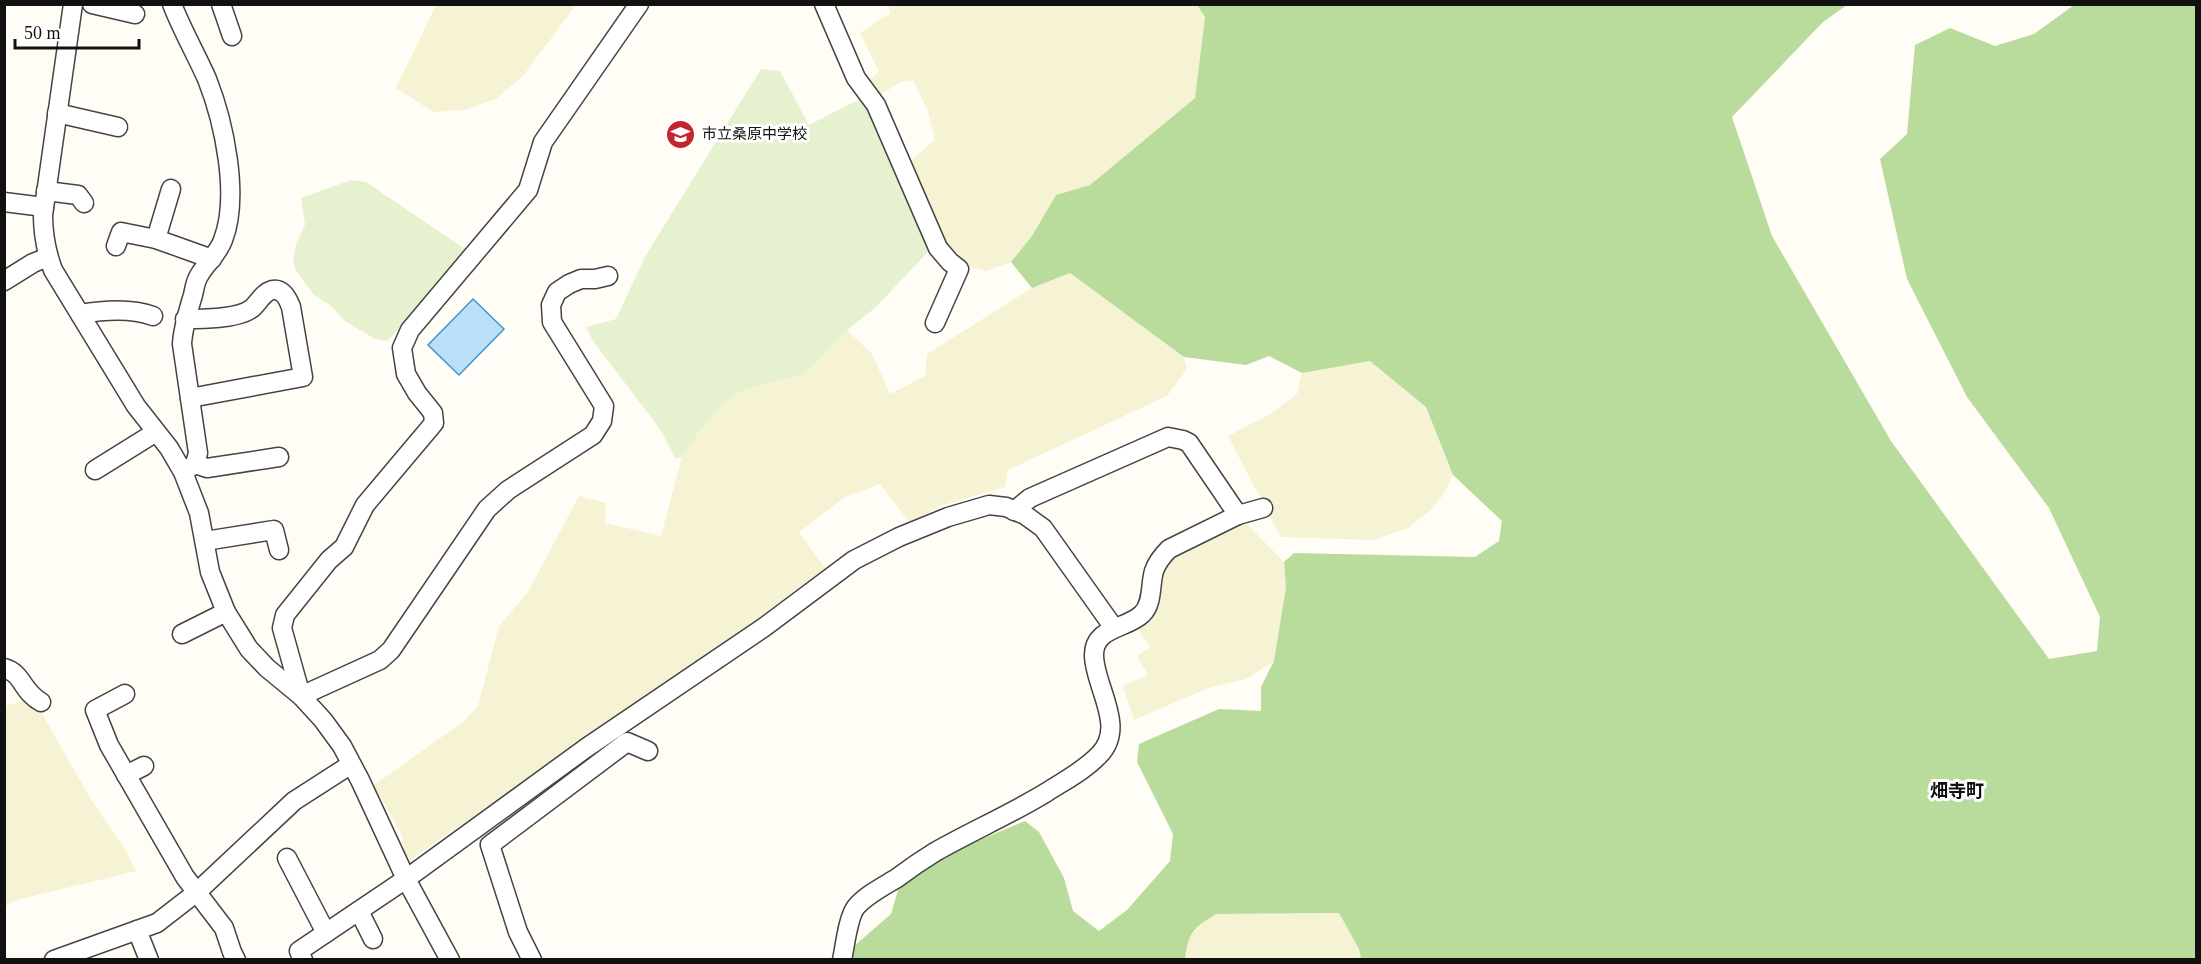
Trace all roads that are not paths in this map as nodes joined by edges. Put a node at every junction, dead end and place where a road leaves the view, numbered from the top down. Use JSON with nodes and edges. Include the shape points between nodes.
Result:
{"nodes":[{"id":1,"x":73,"y":4,"type":"edge"},
{"id":2,"x":92,"y":4,"type":"edge"},
{"id":3,"x":172,"y":4,"type":"edge"},
{"id":4,"x":221,"y":4,"type":"edge"},
{"id":5,"x":639,"y":4,"type":"edge"},
{"id":6,"x":824,"y":4,"type":"edge"},
{"id":7,"x":135,"y":14,"type":"dead end"},
{"id":8,"x":232,"y":36,"type":"dead end"},
{"id":9,"x":57,"y":113,"type":"junction"},
{"id":10,"x":118,"y":127,"type":"dead end"},
{"id":11,"x":171,"y":189,"type":"dead end"},
{"id":12,"x":45,"y":199,"type":"junction"},
{"id":13,"x":4,"y":202,"type":"edge"},
{"id":14,"x":84,"y":203,"type":"dead end"},
{"id":15,"x":156,"y":239,"type":"junction"},
{"id":16,"x":116,"y":246,"type":"dead end"},
{"id":17,"x":48,"y":257,"type":"junction"},
{"id":18,"x":212,"y":259,"type":"junction"},
{"id":19,"x":608,"y":276,"type":"dead end"},
{"id":20,"x":4,"y":281,"type":"edge"},
{"id":21,"x":80,"y":314,"type":"junction"},
{"id":22,"x":153,"y":316,"type":"dead end"},
{"id":23,"x":185,"y":319,"type":"junction"},
{"id":24,"x":935,"y":323,"type":"dead end"},
{"id":25,"x":190,"y":398,"type":"junction"},
{"id":26,"x":156,"y":432,"type":"junction"},
{"id":27,"x":279,"y":457,"type":"dead end"},
{"id":28,"x":189,"y":468,"type":"junction"},
{"id":29,"x":95,"y":470,"type":"dead end"},
{"id":30,"x":1263,"y":508,"type":"dead end"},
{"id":31,"x":1014,"y":511,"type":"junction"},
{"id":32,"x":1238,"y":515,"type":"junction"},
{"id":33,"x":205,"y":541,"type":"junction"},
{"id":34,"x":279,"y":550,"type":"dead end"},
{"id":35,"x":226,"y":612,"type":"junction"},
{"id":36,"x":1114,"y":628,"type":"junction"},
{"id":37,"x":182,"y":634,"type":"dead end"},
{"id":38,"x":4,"y":668,"type":"edge"},
{"id":39,"x":125,"y":694,"type":"dead end"},
{"id":40,"x":301,"y":696,"type":"junction"},
{"id":41,"x":41,"y":702,"type":"dead end"},
{"id":42,"x":648,"y":751,"type":"dead end"},
{"id":43,"x":351,"y":765,"type":"junction"},
{"id":44,"x":144,"y":766,"type":"dead end"},
{"id":45,"x":126,"y":775,"type":"junction"},
{"id":46,"x":286,"y":858,"type":"dead end"},
{"id":47,"x":406,"y":879,"type":"junction"},
{"id":48,"x":197,"y":892,"type":"junction"},
{"id":49,"x":359,"y":911,"type":"junction"},
{"id":50,"x":137,"y":930,"type":"junction"},
{"id":51,"x":326,"y":933,"type":"junction"},
{"id":52,"x":373,"y":939,"type":"dead end"},
{"id":53,"x":54,"y":960,"type":"edge"},
{"id":54,"x":149,"y":960,"type":"edge"},
{"id":55,"x":236,"y":960,"type":"edge"},
{"id":56,"x":303,"y":960,"type":"edge"},
{"id":57,"x":450,"y":960,"type":"edge"},
{"id":58,"x":532,"y":960,"type":"edge"},
{"id":59,"x":842,"y":960,"type":"edge"}],
"edges":[{"from":1,"to":9,"type":"street"},
{"from":2,"to":7,"type":"street"},
{"from":3,"to":18,"type":"street","via":[[207,79],[229,161],[229,214],[224,240]]},
{"from":4,"to":8,"type":"street"},
{"from":5,"to":40,"type":"street","via":[[543,142],[528,190],[410,330],[402,348],[406,374],[433,413],[434,423],[365,506],[344,547],[285,615],[282,628]]},
{"from":6,"to":24,"type":"street","via":[[856,78],[876,105],[938,248],[959,269]]},
{"from":9,"to":10,"type":"street"},
{"from":9,"to":12,"type":"street"},
{"from":11,"to":15,"type":"street"},
{"from":12,"to":13,"type":"street"},
{"from":12,"to":14,"type":"street","via":[[78,195]]},
{"from":12,"to":17,"type":"street","via":[[43,233]]},
{"from":15,"to":16,"type":"street","via":[[121,232]]},
{"from":15,"to":18,"type":"street"},
{"from":17,"to":20,"type":"street"},
{"from":17,"to":21,"type":"street"},
{"from":18,"to":23,"type":"street","via":[[194,284]]},
{"from":19,"to":40,"type":"street","via":[[569,284],[557,292],[551,305],[552,322],[604,406],[602,421],[593,435],[508,490],[487,510],[391,650],[380,660]]},
{"from":21,"to":22,"type":"street","via":[[140,311]]},
{"from":21,"to":26,"type":"street"},
{"from":23,"to":25,"type":"street","via":[[183,344]]},
{"from":23,"to":25,"type":"street","via":[[245,313],[272,290],[280,291],[291,307],[303,377]]},
{"from":25,"to":28,"type":"street","via":[[198,453]]},
{"from":26,"to":28,"type":"street"},
{"from":26,"to":29,"type":"street"},
{"from":27,"to":28,"type":"street"},
{"from":28,"to":33,"type":"street"},
{"from":30,"to":32,"type":"street"},
{"from":31,"to":32,"type":"street","via":[[1030,498],[1168,437],[1189,443]]},
{"from":31,"to":36,"type":"street","via":[[1043,528]]},
{"from":31,"to":47,"type":"street","via":[[989,505],[948,517],[854,560]]},
{"from":32,"to":36,"type":"street","via":[[1169,549],[1154,569],[1149,605],[1143,614]]},
{"from":33,"to":34,"type":"street","via":[[274,530]]},
{"from":33,"to":35,"type":"street","via":[[210,572]]},
{"from":35,"to":37,"type":"street"},
{"from":35,"to":40,"type":"street","via":[[249,649]]},
{"from":36,"to":59,"type":"street","via":[[1095,645],[1097,674],[1107,702],[1110,729],[1109,742],[1099,755],[1014,813],[934,852],[861,903],[851,920]]},
{"from":38,"to":41,"type":"street","via":[[12,670],[30,696]]},
{"from":39,"to":45,"type":"street","via":[[95,710]]},
{"from":40,"to":43,"type":"street","via":[[333,733]]},
{"from":42,"to":58,"type":"street","via":[[627,742],[490,845],[518,932]]},
{"from":43,"to":47,"type":"street"},
{"from":43,"to":48,"type":"street","via":[[294,801]]},
{"from":44,"to":45,"type":"street"},
{"from":45,"to":48,"type":"street","via":[[174,840],[185,876]]},
{"from":46,"to":51,"type":"street"},
{"from":47,"to":49,"type":"street"},
{"from":47,"to":57,"type":"street"},
{"from":48,"to":50,"type":"street","via":[[158,923]]},
{"from":48,"to":55,"type":"street","via":[[224,928]]},
{"from":49,"to":51,"type":"street"},
{"from":49,"to":52,"type":"street"},
{"from":50,"to":53,"type":"street"},
{"from":50,"to":54,"type":"street"},
{"from":51,"to":56,"type":"street","via":[[299,951]]}]}
